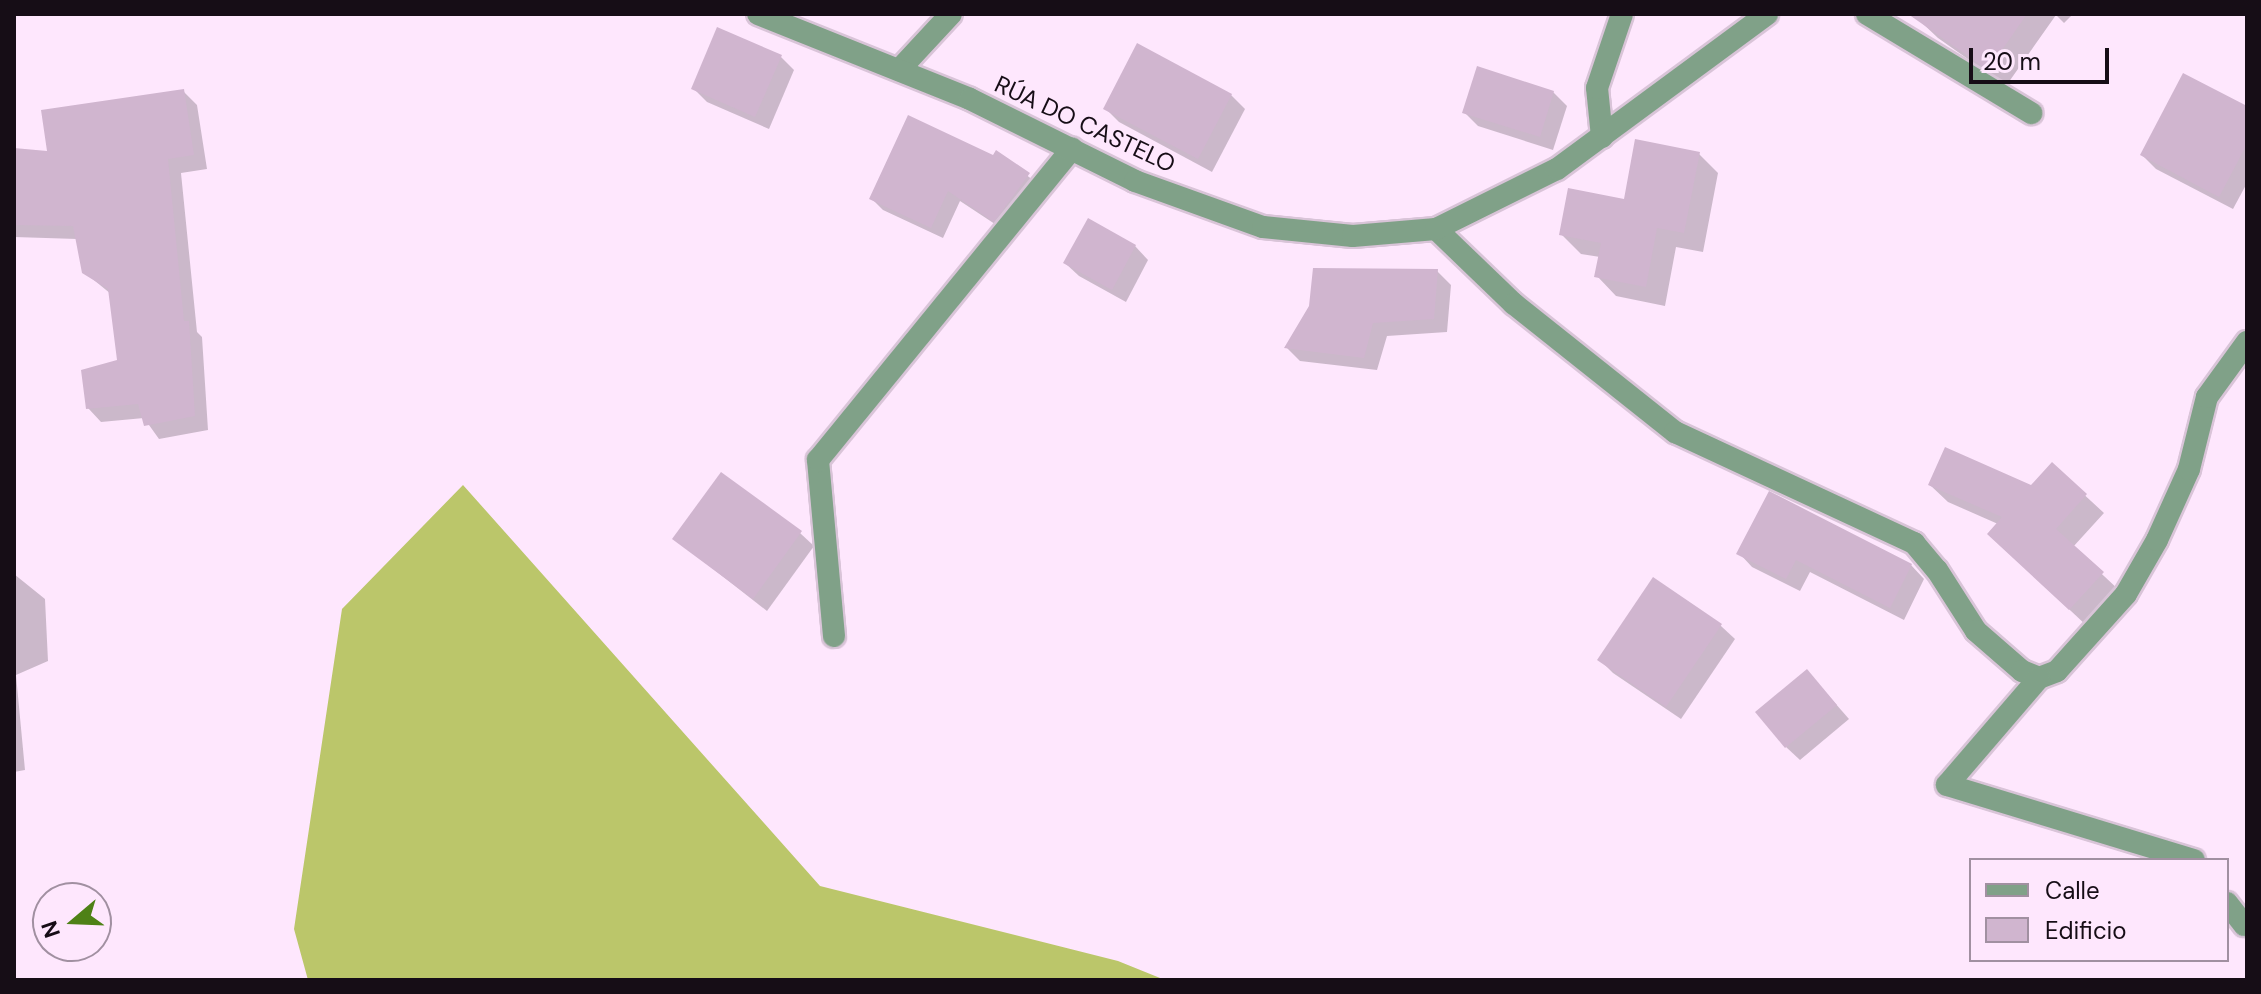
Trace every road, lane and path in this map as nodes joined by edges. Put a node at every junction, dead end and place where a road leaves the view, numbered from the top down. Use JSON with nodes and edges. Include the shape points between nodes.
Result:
{"nodes":[{"id":1,"x":758,"y":14,"type":"edge"},
{"id":2,"x":951,"y":14,"type":"edge"},
{"id":3,"x":1622,"y":14,"type":"edge"},
{"id":4,"x":1767,"y":14,"type":"edge"},
{"id":5,"x":1867,"y":14,"type":"edge"},
{"id":6,"x":899,"y":70,"type":"junction"},
{"id":7,"x":2031,"y":113,"type":"dead end"},
{"id":8,"x":1602,"y":137,"type":"junction"},
{"id":9,"x":1072,"y":149,"type":"junction"},
{"id":10,"x":1436,"y":229,"type":"junction"},
{"id":11,"x":2247,"y":342,"type":"edge"},
{"id":12,"x":834,"y":636,"type":"dead end"},
{"id":13,"x":2039,"y":678,"type":"junction"},
{"id":14,"x":2187,"y":858,"type":"edge"},
{"id":15,"x":2229,"y":906,"type":"edge"},
{"id":16,"x":2244,"y":925,"type":"dead end"}],
"edges":[{"from":1,"to":6,"type":"street","name":"RÚA DO CASTELO"},
{"from":2,"to":6,"type":"street"},
{"from":3,"to":8,"type":"street","via":[[1597,88]]},
{"from":4,"to":8,"type":"street","name":"RÚA DO CASTELO"},
{"from":5,"to":7,"type":"street"},
{"from":6,"to":9,"type":"street","name":"RÚA DO CASTELO"},
{"from":8,"to":10,"type":"street","name":"RÚA DO CASTELO","via":[[1557,169]]},
{"from":9,"to":10,"type":"street","name":"RÚA DO CASTELO","via":[[1135,181],[1263,227],[1353,236]]},
{"from":9,"to":12,"type":"street","via":[[818,460]]},
{"from":10,"to":13,"type":"street","via":[[1514,304],[1675,432],[1914,543],[1976,631],[2022,671]]},
{"from":11,"to":13,"type":"street","via":[[2207,397],[2189,469],[2126,594],[2057,671]]},
{"from":13,"to":14,"type":"street","via":[[1947,785]]},
{"from":15,"to":16,"type":"street"}]}
